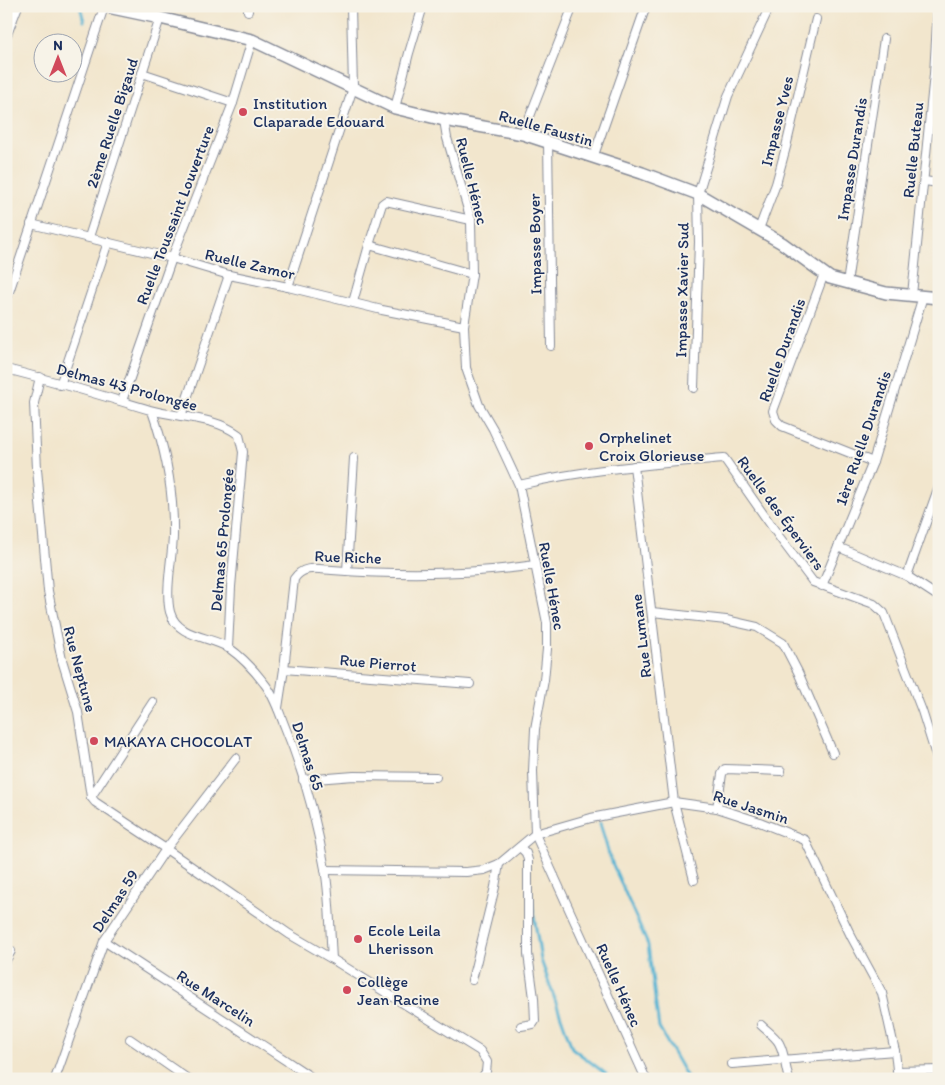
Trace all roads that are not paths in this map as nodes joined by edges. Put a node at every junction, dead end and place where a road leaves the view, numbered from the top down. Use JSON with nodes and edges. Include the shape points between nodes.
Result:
{"nodes":[{"id":1,"x":18,"y":6,"type":"edge"},
{"id":2,"x":104,"y":6,"type":"edge"},
{"id":3,"x":351,"y":6,"type":"edge"},
{"id":4,"x":423,"y":6,"type":"edge"},
{"id":5,"x":573,"y":6,"type":"edge"},
{"id":6,"x":646,"y":6,"type":"edge"},
{"id":7,"x":770,"y":6,"type":"edge"},
{"id":8,"x":938,"y":6,"type":"edge"},
{"id":9,"x":160,"y":18,"type":"junction"},
{"id":10,"x":816,"y":19,"type":"dead end"},
{"id":11,"x":6,"y":38,"type":"edge"},
{"id":12,"x":884,"y":39,"type":"dead end"},
{"id":13,"x":252,"y":40,"type":"junction"},
{"id":14,"x":142,"y":73,"type":"junction"},
{"id":15,"x":353,"y":88,"type":"junction"},
{"id":16,"x":233,"y":103,"type":"junction"},
{"id":17,"x":395,"y":108,"type":"junction"},
{"id":18,"x":444,"y":120,"type":"junction"},
{"id":19,"x":523,"y":134,"type":"junction"},
{"id":20,"x":548,"y":141,"type":"junction"},
{"id":21,"x":593,"y":158,"type":"junction"},
{"id":22,"x":924,"y":181,"type":"junction"},
{"id":23,"x":939,"y":183,"type":"edge"},
{"id":24,"x":698,"y":194,"type":"junction"},
{"id":25,"x":471,"y":220,"type":"junction"},
{"id":26,"x":31,"y":224,"type":"junction"},
{"id":27,"x":759,"y":229,"type":"junction"},
{"id":28,"x":89,"y":237,"type":"junction"},
{"id":29,"x":108,"y":242,"type":"junction"},
{"id":30,"x":369,"y":245,"type":"junction"},
{"id":31,"x":172,"y":258,"type":"junction"},
{"id":32,"x":472,"y":274,"type":"junction"},
{"id":33,"x":824,"y":274,"type":"junction"},
{"id":34,"x":229,"y":275,"type":"junction"},
{"id":35,"x":847,"y":283,"type":"junction"},
{"id":36,"x":288,"y":286,"type":"junction"},
{"id":37,"x":917,"y":296,"type":"junction"},
{"id":38,"x":939,"y":298,"type":"edge"},
{"id":39,"x":6,"y":301,"type":"edge"},
{"id":40,"x":353,"y":302,"type":"junction"},
{"id":41,"x":464,"y":326,"type":"junction"},
{"id":42,"x":551,"y":346,"type":"dead end"},
{"id":43,"x":6,"y":369,"type":"edge"},
{"id":44,"x":40,"y":377,"type":"junction"},
{"id":45,"x":60,"y":385,"type":"junction"},
{"id":46,"x":694,"y":388,"type":"dead end"},
{"id":47,"x":122,"y":401,"type":"junction"},
{"id":48,"x":152,"y":411,"type":"junction"},
{"id":49,"x":181,"y":416,"type":"junction"},
{"id":50,"x":238,"y":435,"type":"joint"},
{"id":51,"x":354,"y":458,"type":"dead end"},
{"id":52,"x":874,"y":462,"type":"junction"},
{"id":53,"x":634,"y":466,"type":"junction"},
{"id":54,"x":519,"y":485,"type":"junction"},
{"id":55,"x":939,"y":486,"type":"edge"},
{"id":56,"x":838,"y":548,"type":"junction"},
{"id":57,"x":535,"y":565,"type":"junction"},
{"id":58,"x":347,"y":571,"type":"junction"},
{"id":59,"x":907,"y":576,"type":"junction"},
{"id":60,"x":822,"y":586,"type":"junction"},
{"id":61,"x":939,"y":597,"type":"edge"},
{"id":62,"x":652,"y":612,"type":"junction"},
{"id":63,"x":228,"y":648,"type":"junction"},
{"id":64,"x":284,"y":669,"type":"junction"},
{"id":65,"x":470,"y":684,"type":"dead end"},
{"id":66,"x":153,"y":702,"type":"dead end"},
{"id":67,"x":278,"y":708,"type":"junction"},
{"id":68,"x":833,"y":753,"type":"dead end"},
{"id":69,"x":236,"y":758,"type":"dead end"},
{"id":70,"x":939,"y":765,"type":"edge"},
{"id":71,"x":781,"y":771,"type":"dead end"},
{"id":72,"x":436,"y":777,"type":"dead end"},
{"id":73,"x":303,"y":780,"type":"junction"},
{"id":74,"x":91,"y":797,"type":"junction"},
{"id":75,"x":674,"y":802,"type":"junction"},
{"id":76,"x":717,"y":808,"type":"junction"},
{"id":77,"x":536,"y":834,"type":"junction"},
{"id":78,"x":520,"y":846,"type":"junction"},
{"id":79,"x":166,"y":849,"type":"junction"},
{"id":80,"x":499,"y":864,"type":"junction"},
{"id":81,"x":325,"y":870,"type":"junction"},
{"id":82,"x":694,"y":880,"type":"dead end"},
{"id":83,"x":104,"y":941,"type":"junction"},
{"id":84,"x":11,"y":951,"type":"dead end"},
{"id":85,"x":332,"y":959,"type":"junction"},
{"id":86,"x":6,"y":960,"type":"edge"},
{"id":87,"x":472,"y":980,"type":"dead end"},
{"id":88,"x":761,"y":1025,"type":"dead end"},
{"id":89,"x":521,"y":1026,"type":"dead end"},
{"id":90,"x":130,"y":1039,"type":"dead end"},
{"id":91,"x":895,"y":1051,"type":"junction"},
{"id":92,"x":785,"y":1060,"type":"junction"},
{"id":93,"x":732,"y":1064,"type":"dead end"},
{"id":94,"x":939,"y":1070,"type":"edge"},
{"id":95,"x":897,"y":1075,"type":"edge"},
{"id":96,"x":55,"y":1079,"type":"edge"},
{"id":97,"x":188,"y":1079,"type":"edge"},
{"id":98,"x":314,"y":1079,"type":"edge"},
{"id":99,"x":481,"y":1079,"type":"edge"},
{"id":100,"x":646,"y":1079,"type":"edge"},
{"id":101,"x":789,"y":1079,"type":"edge"}],
"edges":[{"from":1,"to":11,"type":"street"},
{"from":2,"to":9,"type":"street","name":"Ruelle Faustin"},
{"from":2,"to":26,"type":"street"},
{"from":3,"to":15,"type":"street"},
{"from":4,"to":17,"type":"street"},
{"from":5,"to":19,"type":"street"},
{"from":6,"to":21,"type":"street"},
{"from":7,"to":24,"type":"street","name":"Impasse Xavier Sud","via":[[728,96]]},
{"from":8,"to":22,"type":"street","name":"Ruelle Buteau"},
{"from":9,"to":13,"type":"street","name":"Ruelle Faustin"},
{"from":9,"to":14,"type":"street","name":"2ème Ruelle Bigaud"},
{"from":10,"to":27,"type":"street","name":"Impasse Yves","via":[[776,184]]},
{"from":12,"to":35,"type":"street","name":"Impasse Durandis"},
{"from":13,"to":15,"type":"street","name":"Ruelle Faustin"},
{"from":13,"to":16,"type":"street","name":"Ruelle Toussaint Louverture"},
{"from":14,"to":16,"type":"street"},
{"from":14,"to":28,"type":"street","name":"2ème Ruelle Bigaud"},
{"from":15,"to":17,"type":"street","name":"Ruelle Faustin"},
{"from":15,"to":36,"type":"street"},
{"from":16,"to":31,"type":"street","name":"Ruelle Toussaint Louverture"},
{"from":17,"to":18,"type":"street","name":"Ruelle Faustin"},
{"from":18,"to":19,"type":"street","name":"Ruelle Faustin"},
{"from":18,"to":25,"type":"street","name":"Ruelle Hénec"},
{"from":19,"to":20,"type":"street","name":"Ruelle Faustin"},
{"from":20,"to":21,"type":"street","name":"Ruelle Faustin"},
{"from":20,"to":42,"type":"street","name":"Impasse Boyer"},
{"from":21,"to":24,"type":"street","name":"Ruelle Faustin"},
{"from":22,"to":23,"type":"street"},
{"from":22,"to":37,"type":"street","name":"Ruelle Buteau"},
{"from":24,"to":27,"type":"street","name":"Ruelle Faustin"},
{"from":24,"to":46,"type":"street","name":"Impasse Xavier Sud"},
{"from":25,"to":30,"type":"street","via":[[386,201],[382,204]]},
{"from":25,"to":32,"type":"street","name":"Ruelle Hénec"},
{"from":26,"to":28,"type":"street","name":"Ruelle Zamor"},
{"from":26,"to":39,"type":"street"},
{"from":27,"to":33,"type":"street","name":"Ruelle Faustin"},
{"from":28,"to":29,"type":"street","name":"Ruelle Zamor"},
{"from":29,"to":31,"type":"street","name":"Ruelle Zamor"},
{"from":29,"to":45,"type":"street"},
{"from":30,"to":32,"type":"street"},
{"from":30,"to":40,"type":"street"},
{"from":31,"to":34,"type":"street","name":"Ruelle Zamor"},
{"from":31,"to":47,"type":"street","name":"Ruelle Toussaint Louverture"},
{"from":32,"to":41,"type":"street","name":"Ruelle Hénec"},
{"from":33,"to":35,"type":"street","name":"Ruelle Faustin"},
{"from":33,"to":52,"type":"street","name":"Ruelle Durandis","via":[[774,411],[776,420],[782,426]]},
{"from":34,"to":36,"type":"street","name":"Ruelle Zamor"},
{"from":34,"to":49,"type":"street"},
{"from":35,"to":37,"type":"street","name":"Ruelle Faustin","via":[[886,293]]},
{"from":36,"to":40,"type":"street","name":"Ruelle Zamor"},
{"from":37,"to":38,"type":"street","name":"Ruelle Faustin"},
{"from":37,"to":52,"type":"street","name":"1ère Ruelle Durandis"},
{"from":40,"to":41,"type":"street","name":"Ruelle Zamor"},
{"from":41,"to":54,"type":"street","name":"Ruelle Hénec","via":[[466,368]]},
{"from":43,"to":44,"type":"street","name":"Delmas 43 Prolongée"},
{"from":44,"to":45,"type":"street","name":"Delmas 43 Prolongée"},
{"from":44,"to":74,"type":"street","name":"Rue Neptune","via":[[34,403],[48,591],[62,660],[78,712]]},
{"from":45,"to":47,"type":"street","name":"Delmas 43 Prolongée"},
{"from":47,"to":48,"type":"street","name":"Delmas 43 Prolongée"},
{"from":48,"to":49,"type":"street","name":"Delmas 43 Prolongée"},
{"from":48,"to":63,"type":"street","name":"Delmas 65","via":[[172,500],[170,613],[184,630]]},
{"from":49,"to":50,"type":"street","name":"Delmas 43 Prolongée","via":[[225,426]]},
{"from":50,"to":63,"type":"street","name":"Delmas 65 Prolongée","via":[[243,452]]},
{"from":51,"to":58,"type":"street"},
{"from":52,"to":56,"type":"street","name":"1ère Ruelle Durandis"},
{"from":53,"to":54,"type":"street","name":"Ruelle des Éperviers","via":[[558,476]]},
{"from":53,"to":60,"type":"street","name":"Ruelle des Éperviers","via":[[724,458],[785,546],[814,582]]},
{"from":53,"to":62,"type":"street","name":"Rue Lumane"},
{"from":54,"to":57,"type":"street","name":"Ruelle Hénec"},
{"from":55,"to":59,"type":"street"},
{"from":56,"to":59,"type":"street"},
{"from":56,"to":60,"type":"street","name":"1ère Ruelle Durandis"},
{"from":57,"to":58,"type":"street","name":"Rue Riche","via":[[456,574]]},
{"from":57,"to":77,"type":"street","name":"Ruelle Hénec","via":[[547,623],[533,771]]},
{"from":58,"to":64,"type":"street","name":"Rue Riche","via":[[310,568],[302,570],[294,579]]},
{"from":59,"to":61,"type":"street"},
{"from":60,"to":70,"type":"street","name":"Ruelle des Éperviers","via":[[874,604],[884,613],[922,710]]},
{"from":62,"to":68,"type":"street","via":[[726,620],[757,627],[783,643]]},
{"from":62,"to":75,"type":"street","name":"Rue Lumane"},
{"from":63,"to":67,"type":"street","name":"Delmas 65","via":[[266,684]]},
{"from":64,"to":65,"type":"street","name":"Rue Pierrot"},
{"from":64,"to":67,"type":"street","name":"Rue Riche"},
{"from":66,"to":74,"type":"street"},
{"from":67,"to":73,"type":"street","name":"Delmas 65"},
{"from":69,"to":79,"type":"street","name":"Delmas 59"},
{"from":71,"to":76,"type":"street","via":[[725,769]]},
{"from":72,"to":73,"type":"street","via":[[354,776]]},
{"from":73,"to":81,"type":"street","name":"Delmas 65"},
{"from":74,"to":79,"type":"street"},
{"from":75,"to":76,"type":"street","name":"Rue Jasmin"},
{"from":75,"to":77,"type":"street","name":"Rue Jasmin","via":[[591,818]]},
{"from":75,"to":82,"type":"street","name":"Rue Lumane"},
{"from":76,"to":91,"type":"street","name":"Rue Jasmin","via":[[805,840],[882,993]]},
{"from":77,"to":78,"type":"street","name":"Rue Jasmin"},
{"from":77,"to":100,"type":"street","name":"Ruelle Hénec"},
{"from":78,"to":80,"type":"street","name":"Rue Jasmin"},
{"from":78,"to":89,"type":"street","via":[[528,860],[528,954],[535,1021]]},
{"from":79,"to":83,"type":"street","name":"Delmas 59"},
{"from":79,"to":85,"type":"street","via":[[289,934]]},
{"from":80,"to":81,"type":"street","name":"Rue Jasmin","via":[[466,872]]},
{"from":80,"to":87,"type":"street"},
{"from":81,"to":85,"type":"street","name":"Delmas 65"},
{"from":83,"to":96,"type":"street","name":"Delmas 59"},
{"from":83,"to":98,"type":"street","name":"Rue Marcelin"},
{"from":84,"to":86,"type":"street"},
{"from":85,"to":99,"type":"street","via":[[480,1051],[487,1062]]},
{"from":88,"to":92,"type":"street","via":[[778,1042]]},
{"from":90,"to":97,"type":"street"},
{"from":91,"to":92,"type":"street"},
{"from":91,"to":95,"type":"street","name":"Rue Jasmin"},
{"from":92,"to":93,"type":"street"},
{"from":92,"to":101,"type":"street"},
{"from":94,"to":95,"type":"street"}]}
